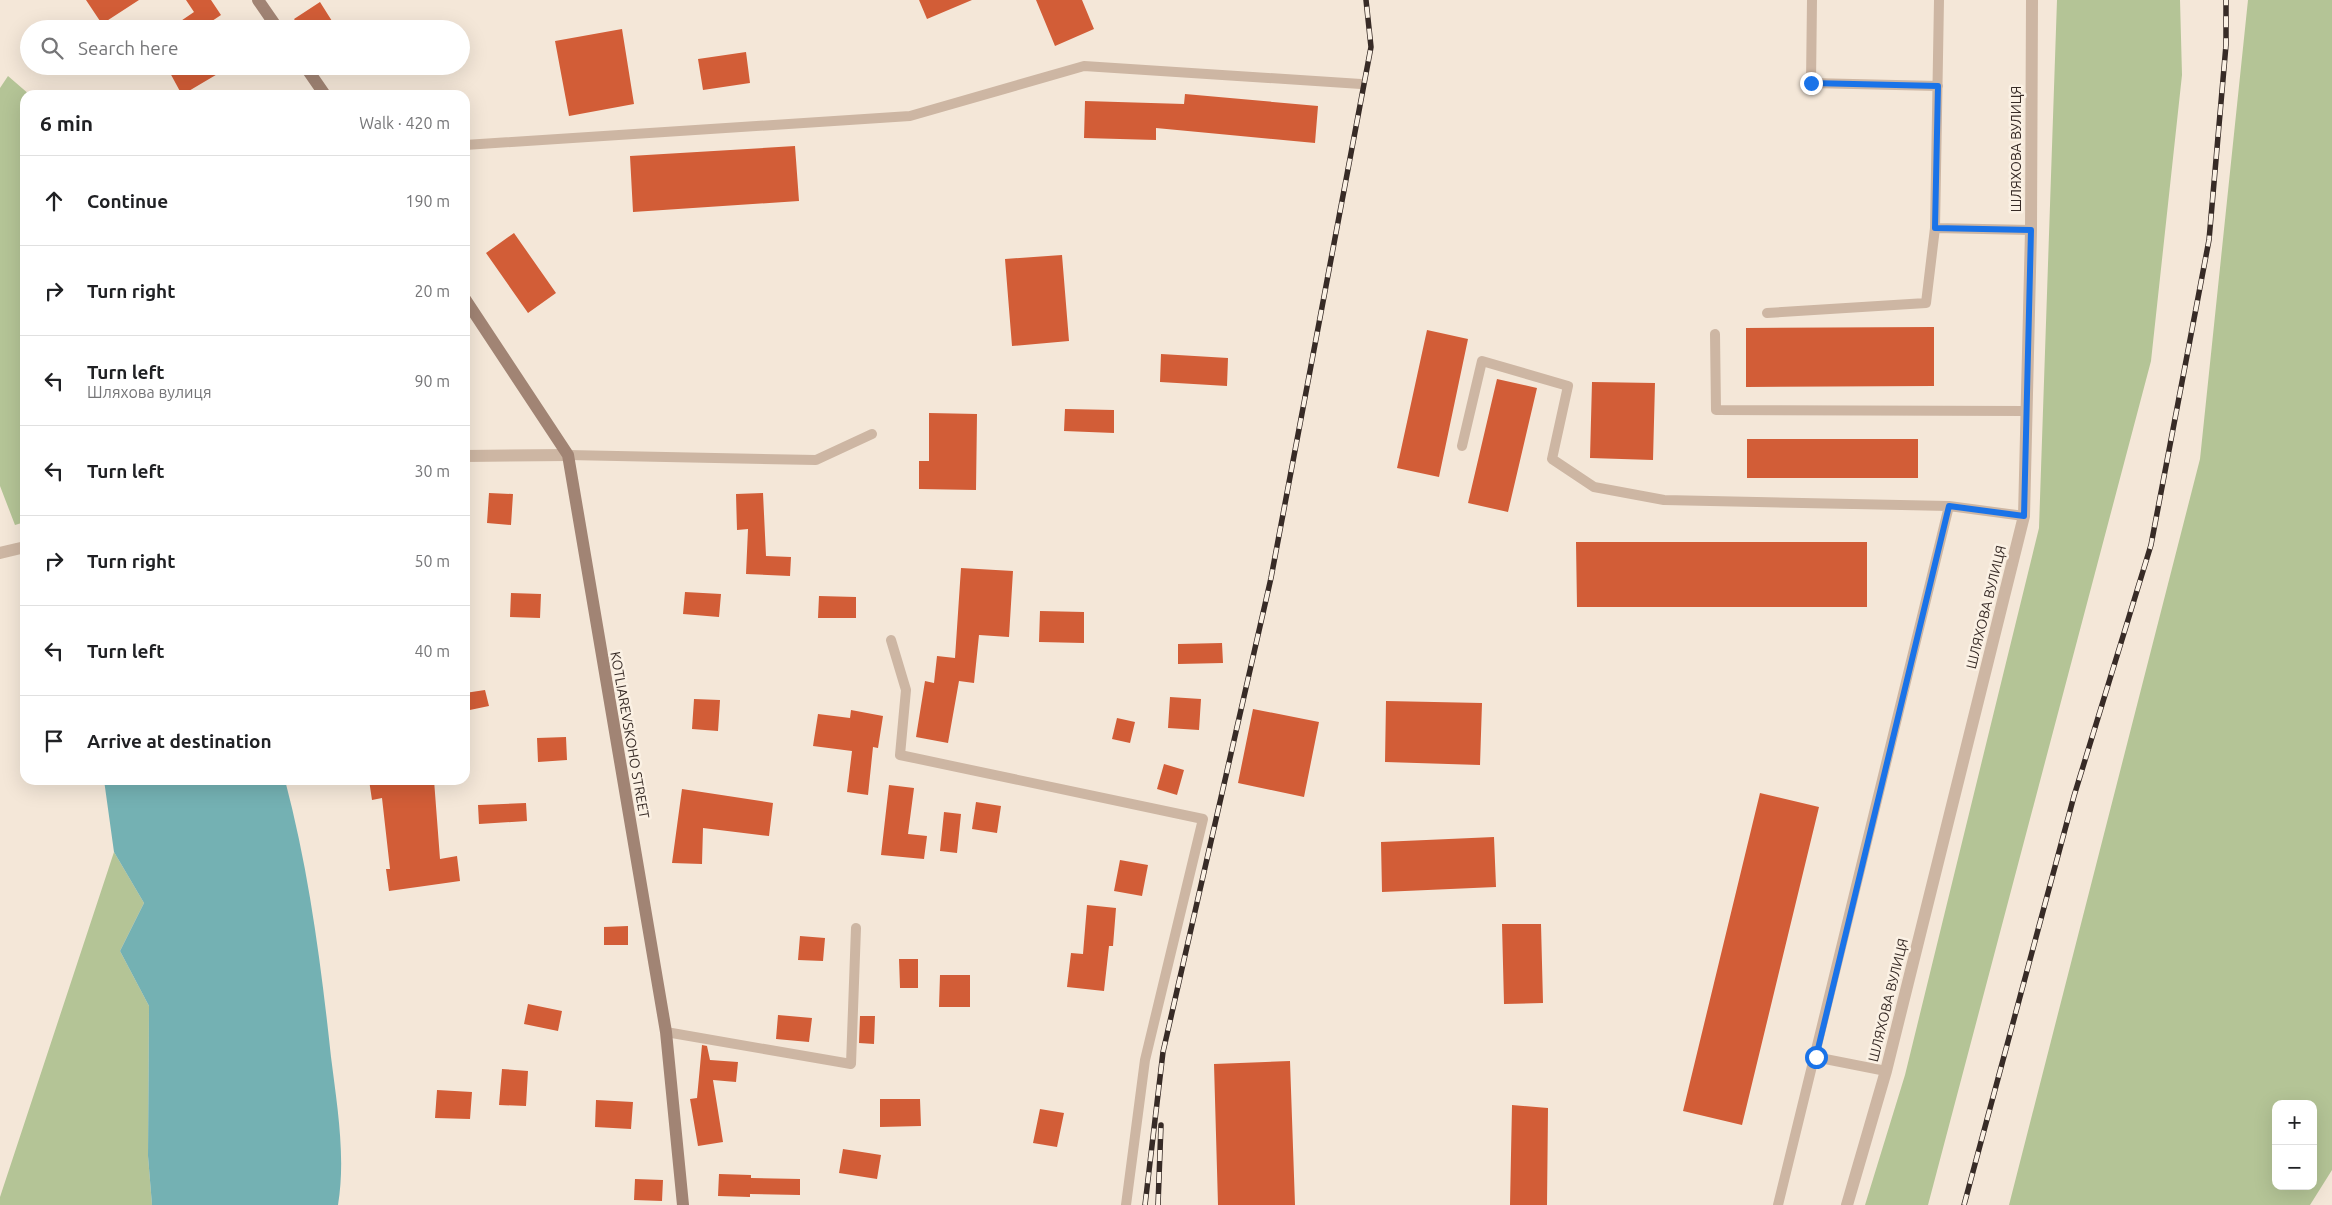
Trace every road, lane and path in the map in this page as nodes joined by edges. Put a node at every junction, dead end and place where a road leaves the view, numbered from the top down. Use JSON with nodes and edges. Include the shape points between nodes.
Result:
{"nodes":[{"id":1,"x":258,"y":0,"type":"edge"},
{"id":2,"x":1812,"y":0,"type":"edge"},
{"id":3,"x":1940,"y":0,"type":"edge"},
{"id":4,"x":2032,"y":0,"type":"edge"},
{"id":5,"x":272,"y":20,"type":"edge"},
{"id":6,"x":312,"y":75,"type":"edge"},
{"id":7,"x":1362,"y":84,"type":"dead end"},
{"id":8,"x":1938,"y":86,"type":"junction"},
{"id":9,"x":322,"y":90,"type":"edge"},
{"id":10,"x":470,"y":145,"type":"edge"},
{"id":11,"x":1935,"y":228,"type":"junction"},
{"id":12,"x":2031,"y":230,"type":"junction"},
{"id":13,"x":470,"y":307,"type":"edge"},
{"id":14,"x":1767,"y":313,"type":"dead end"},
{"id":15,"x":1715,"y":334,"type":"dead end"},
{"id":16,"x":2026,"y":411,"type":"junction"},
{"id":17,"x":872,"y":434,"type":"dead end"},
{"id":18,"x":1462,"y":446,"type":"dead end"},
{"id":19,"x":568,"y":455,"type":"junction"},
{"id":20,"x":470,"y":456,"type":"edge"},
{"id":21,"x":1949,"y":506,"type":"junction"},
{"id":22,"x":2024,"y":516,"type":"junction"},
{"id":23,"x":20,"y":548,"type":"edge"},
{"id":24,"x":0,"y":553,"type":"edge"},
{"id":25,"x":891,"y":640,"type":"dead end"},
{"id":26,"x":856,"y":928,"type":"dead end"},
{"id":27,"x":666,"y":1032,"type":"junction"},
{"id":28,"x":1816,"y":1057,"type":"junction"},
{"id":29,"x":1886,"y":1071,"type":"junction"},
{"id":30,"x":683,"y":1205,"type":"edge"},
{"id":31,"x":1126,"y":1205,"type":"edge"},
{"id":32,"x":1778,"y":1205,"type":"edge"},
{"id":33,"x":1847,"y":1205,"type":"edge"}],
"edges":[{"from":1,"to":5,"type":"street"},
{"from":2,"to":8,"type":"lane","via":[[1811,83]]},
{"from":3,"to":8,"type":"lane"},
{"from":4,"to":12,"type":"street","name":"ШЛЯХОВА ВУЛИЦЯ"},
{"from":6,"to":9,"type":"street"},
{"from":7,"to":10,"type":"lane","via":[[1084,66],[910,116]]},
{"from":8,"to":11,"type":"lane"},
{"from":11,"to":12,"type":"lane"},
{"from":11,"to":14,"type":"lane","via":[[1926,303]]},
{"from":12,"to":16,"type":"street","name":"ШЛЯХОВА ВУЛИЦЯ"},
{"from":13,"to":19,"type":"street","name":"KOTLIAREVSKOHO STREET"},
{"from":15,"to":16,"type":"lane","via":[[1716,410]]},
{"from":16,"to":22,"type":"street","name":"ШЛЯХОВА ВУЛИЦЯ"},
{"from":17,"to":19,"type":"lane","via":[[816,460]]},
{"from":18,"to":21,"type":"lane","via":[[1482,361],[1568,386],[1552,459],[1594,487],[1664,500]]},
{"from":19,"to":20,"type":"street"},
{"from":19,"to":27,"type":"street","name":"KOTLIAREVSKOHO STREET"},
{"from":21,"to":22,"type":"lane"},
{"from":21,"to":28,"type":"lane"},
{"from":22,"to":29,"type":"street","name":"ШЛЯХОВА ВУЛИЦЯ"},
{"from":23,"to":24,"type":"street"},
{"from":25,"to":31,"type":"lane","via":[[906,690],[900,756],[1203,820],[1145,1060]]},
{"from":26,"to":27,"type":"lane","via":[[851,1064]]},
{"from":27,"to":30,"type":"street","name":"KOTLIAREVSKOHO STREET"},
{"from":28,"to":29,"type":"lane"},
{"from":28,"to":32,"type":"lane"},
{"from":29,"to":33,"type":"street","name":"ШЛЯХОВА ВУЛИЦЯ"}]}
